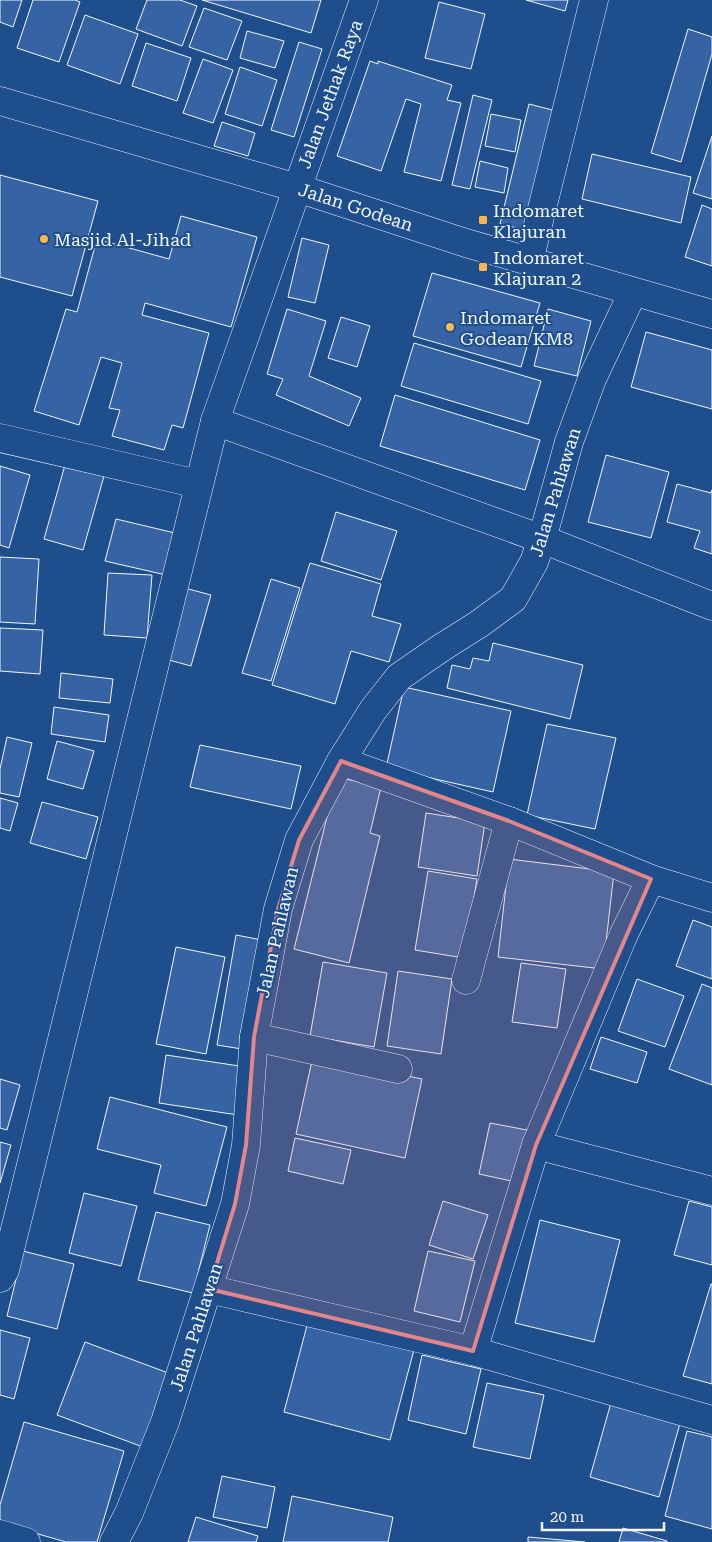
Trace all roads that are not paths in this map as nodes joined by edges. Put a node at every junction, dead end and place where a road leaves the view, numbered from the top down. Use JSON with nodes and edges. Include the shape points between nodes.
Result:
{"nodes":[{"id":1,"x":364,"y":0,"type":"edge"},
{"id":2,"x":594,"y":0,"type":"edge"},
{"id":3,"x":0,"y":101,"type":"edge"},
{"id":4,"x":297,"y":188,"type":"junction"},
{"id":5,"x":529,"y":261,"type":"junction"},
{"id":6,"x":633,"y":292,"type":"junction"},
{"id":7,"x":712,"y":314,"type":"edge"},
{"id":8,"x":214,"y":421,"type":"junction"},
{"id":9,"x":0,"y":438,"type":"edge"},
{"id":10,"x":198,"y":484,"type":"junction"},
{"id":11,"x":542,"y":540,"type":"junction"},
{"id":12,"x":712,"y":606,"type":"edge"},
{"id":13,"x":341,"y":761,"type":"junction"},
{"id":14,"x":509,"y":821,"type":"junction"},
{"id":15,"x":651,"y":879,"type":"junction"},
{"id":16,"x":712,"y":898,"type":"edge"},
{"id":17,"x":466,"y":980,"type":"dead end"},
{"id":18,"x":254,"y":1037,"type":"junction"},
{"id":19,"x":398,"y":1069,"type":"dead end"},
{"id":20,"x":536,"y":1145,"type":"junction"},
{"id":21,"x":712,"y":1191,"type":"edge"},
{"id":22,"x":0,"y":1278,"type":"edge"},
{"id":23,"x":209,"y":1289,"type":"junction"},
{"id":24,"x":473,"y":1351,"type":"junction"},
{"id":25,"x":712,"y":1420,"type":"edge"},
{"id":26,"x":0,"y":1534,"type":"edge"},
{"id":27,"x":26,"y":1542,"type":"edge"},
{"id":28,"x":114,"y":1542,"type":"edge"}],
"edges":[{"from":1,"to":4,"type":"street","name":"Jalan Jethak Raya"},
{"from":2,"to":5,"type":"street"},
{"from":3,"to":4,"type":"street","name":"Jalan Godean"},
{"from":4,"to":5,"type":"street","name":"Jalan Godean"},
{"from":4,"to":8,"type":"street","name":"Jalan Jethak Raya"},
{"from":5,"to":6,"type":"street","name":"Jalan Godean"},
{"from":6,"to":7,"type":"street","name":"Jalan Godean"},
{"from":6,"to":11,"type":"street","name":"Jalan Pahlawan","via":[[592,379]]},
{"from":8,"to":10,"type":"street","name":"Jalan Jethak Raya"},
{"from":8,"to":11,"type":"street"},
{"from":9,"to":10,"type":"street"},
{"from":10,"to":22,"type":"street","name":"Jalan Jethak Raya"},
{"from":11,"to":12,"type":"street"},
{"from":11,"to":13,"type":"street","name":"Jalan Pahlawan","via":[[534,562],[512,598],[400,677],[373,710]]},
{"from":13,"to":14,"type":"street"},
{"from":13,"to":18,"type":"street","name":"Jalan Pahlawan","via":[[299,840],[278,909]]},
{"from":14,"to":15,"type":"street"},
{"from":14,"to":17,"type":"street"},
{"from":15,"to":16,"type":"street"},
{"from":15,"to":20,"type":"street","via":[[624,934]]},
{"from":18,"to":19,"type":"street"},
{"from":18,"to":23,"type":"street","name":"Jalan Pahlawan","via":[[244,1154],[235,1204]]},
{"from":20,"to":21,"type":"street"},
{"from":20,"to":24,"type":"street"},
{"from":23,"to":24,"type":"street"},
{"from":23,"to":28,"type":"street","name":"Jalan Pahlawan","via":[[165,1422]]},
{"from":24,"to":25,"type":"street"},
{"from":26,"to":27,"type":"street"}]}
